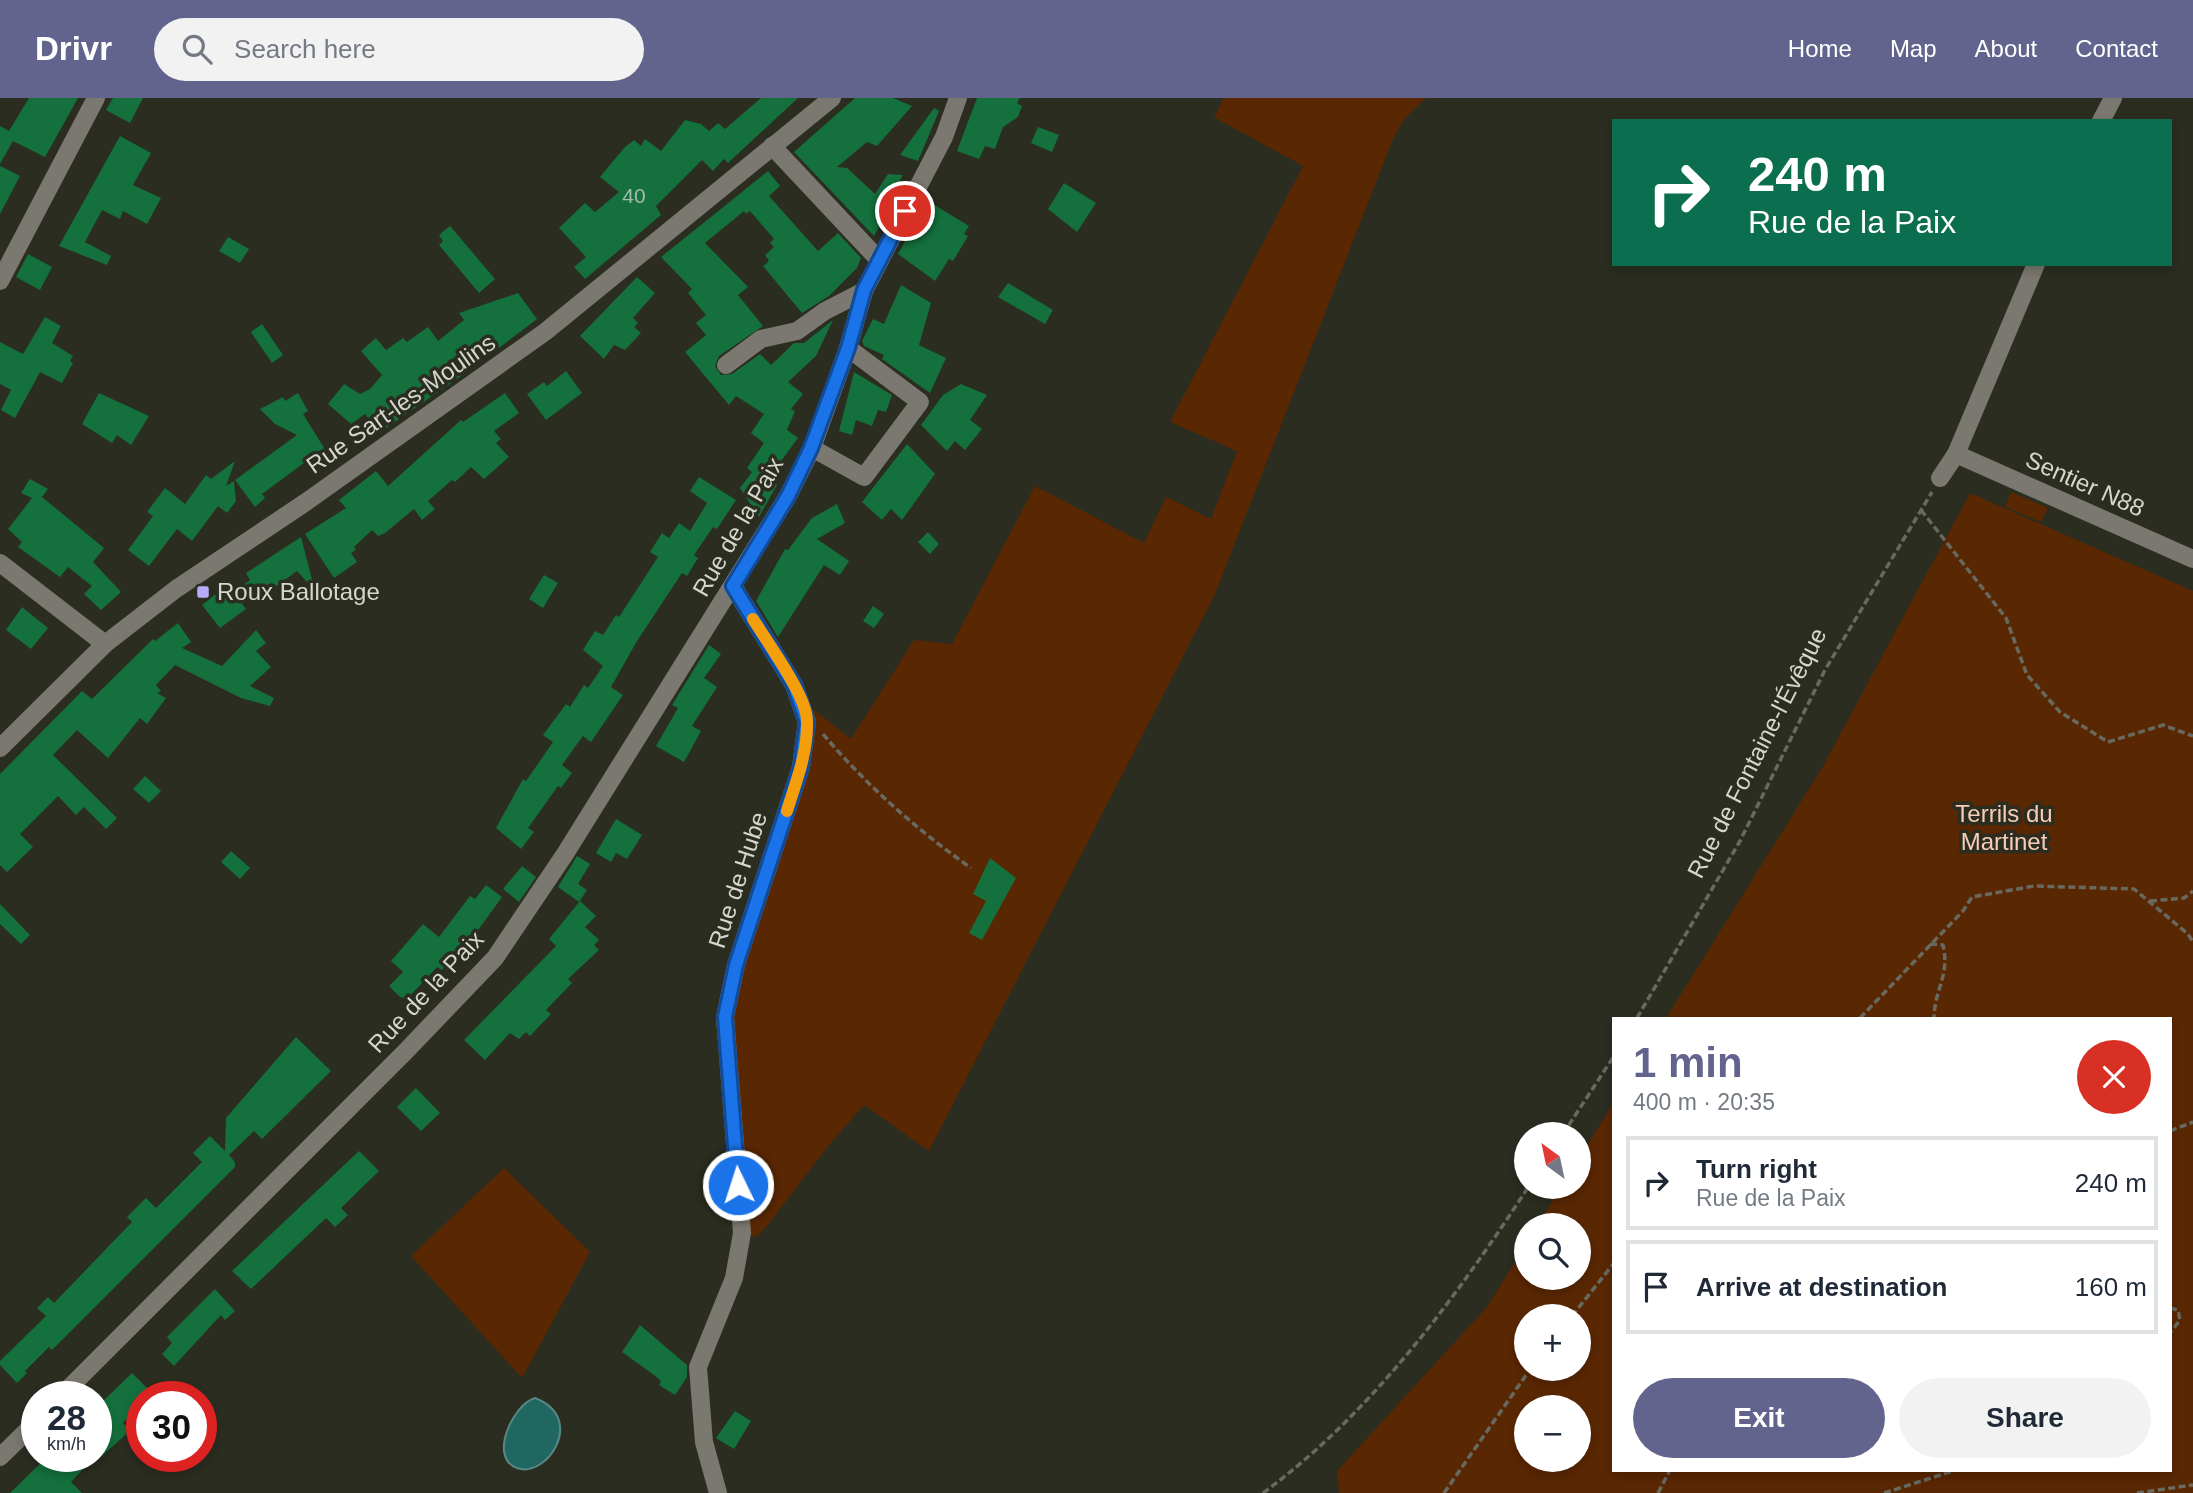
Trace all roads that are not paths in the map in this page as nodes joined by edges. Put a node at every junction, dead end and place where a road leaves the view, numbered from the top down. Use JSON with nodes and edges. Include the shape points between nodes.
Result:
{"nodes":[{"id":1,"x":96,"y":98,"type":"edge"},
{"id":2,"x":832,"y":98,"type":"edge"},
{"id":3,"x":958,"y":98,"type":"edge"},
{"id":4,"x":2113,"y":98,"type":"edge"},
{"id":5,"x":2102,"y":119,"type":"edge"},
{"id":6,"x":772,"y":146,"type":"junction"},
{"id":7,"x":879,"y":261,"type":"junction"},
{"id":8,"x":2035,"y":266,"type":"edge"},
{"id":9,"x":0,"y":281,"type":"edge"},
{"id":10,"x":864,"y":290,"type":"junction"},
{"id":11,"x":848,"y":348,"type":"junction"},
{"id":12,"x":726,"y":365,"type":"dead end"},
{"id":13,"x":811,"y":448,"type":"junction"},
{"id":14,"x":1956,"y":454,"type":"junction"},
{"id":15,"x":1940,"y":478,"type":"dead end"},
{"id":16,"x":2193,"y":559,"type":"edge"},
{"id":17,"x":0,"y":563,"type":"edge"},
{"id":18,"x":733,"y":586,"type":"junction"},
{"id":19,"x":105,"y":644,"type":"junction"},
{"id":20,"x":0,"y":748,"type":"edge"},
{"id":21,"x":76,"y":1381,"type":"edge"},
{"id":22,"x":21,"y":1437,"type":"edge"},
{"id":23,"x":0,"y":1457,"type":"edge"},
{"id":24,"x":718,"y":1493,"type":"edge"}],
"edges":[{"from":1,"to":9,"type":"street"},
{"from":2,"to":6,"type":"street","name":"Rue Sart-les-Moulins"},
{"from":3,"to":7,"type":"street","name":"Rue de la Paix","via":[[944,137]]},
{"from":4,"to":5,"type":"street"},
{"from":6,"to":7,"type":"street"},
{"from":6,"to":19,"type":"street","name":"Rue Sart-les-Moulins","via":[[545,332],[176,589]]},
{"from":7,"to":10,"type":"street","name":"Rue de la Paix"},
{"from":8,"to":14,"type":"street"},
{"from":10,"to":11,"type":"street","name":"Rue de la Paix"},
{"from":10,"to":12,"type":"street","via":[[797,331],[761,339]]},
{"from":11,"to":13,"type":"street","name":"Rue de la Paix"},
{"from":11,"to":13,"type":"street","name":"Rue de la Paix","via":[[920,402],[864,477]]},
{"from":13,"to":18,"type":"street","name":"Rue de la Paix","via":[[788,496]]},
{"from":14,"to":15,"type":"street"},
{"from":14,"to":16,"type":"street","name":"Sentier N88"},
{"from":17,"to":19,"type":"street"},
{"from":18,"to":21,"type":"street","name":"Rue de la Paix","via":[[495,958]]},
{"from":18,"to":24,"type":"street","name":"Rue de Hube","via":[[794,685],[807,722],[801,767],[736,965],[725,1017],[742,1233],[734,1278],[698,1367],[704,1442]]},
{"from":19,"to":20,"type":"street","name":"Rue Sart-les-Moulins"},
{"from":22,"to":23,"type":"street"}]}
